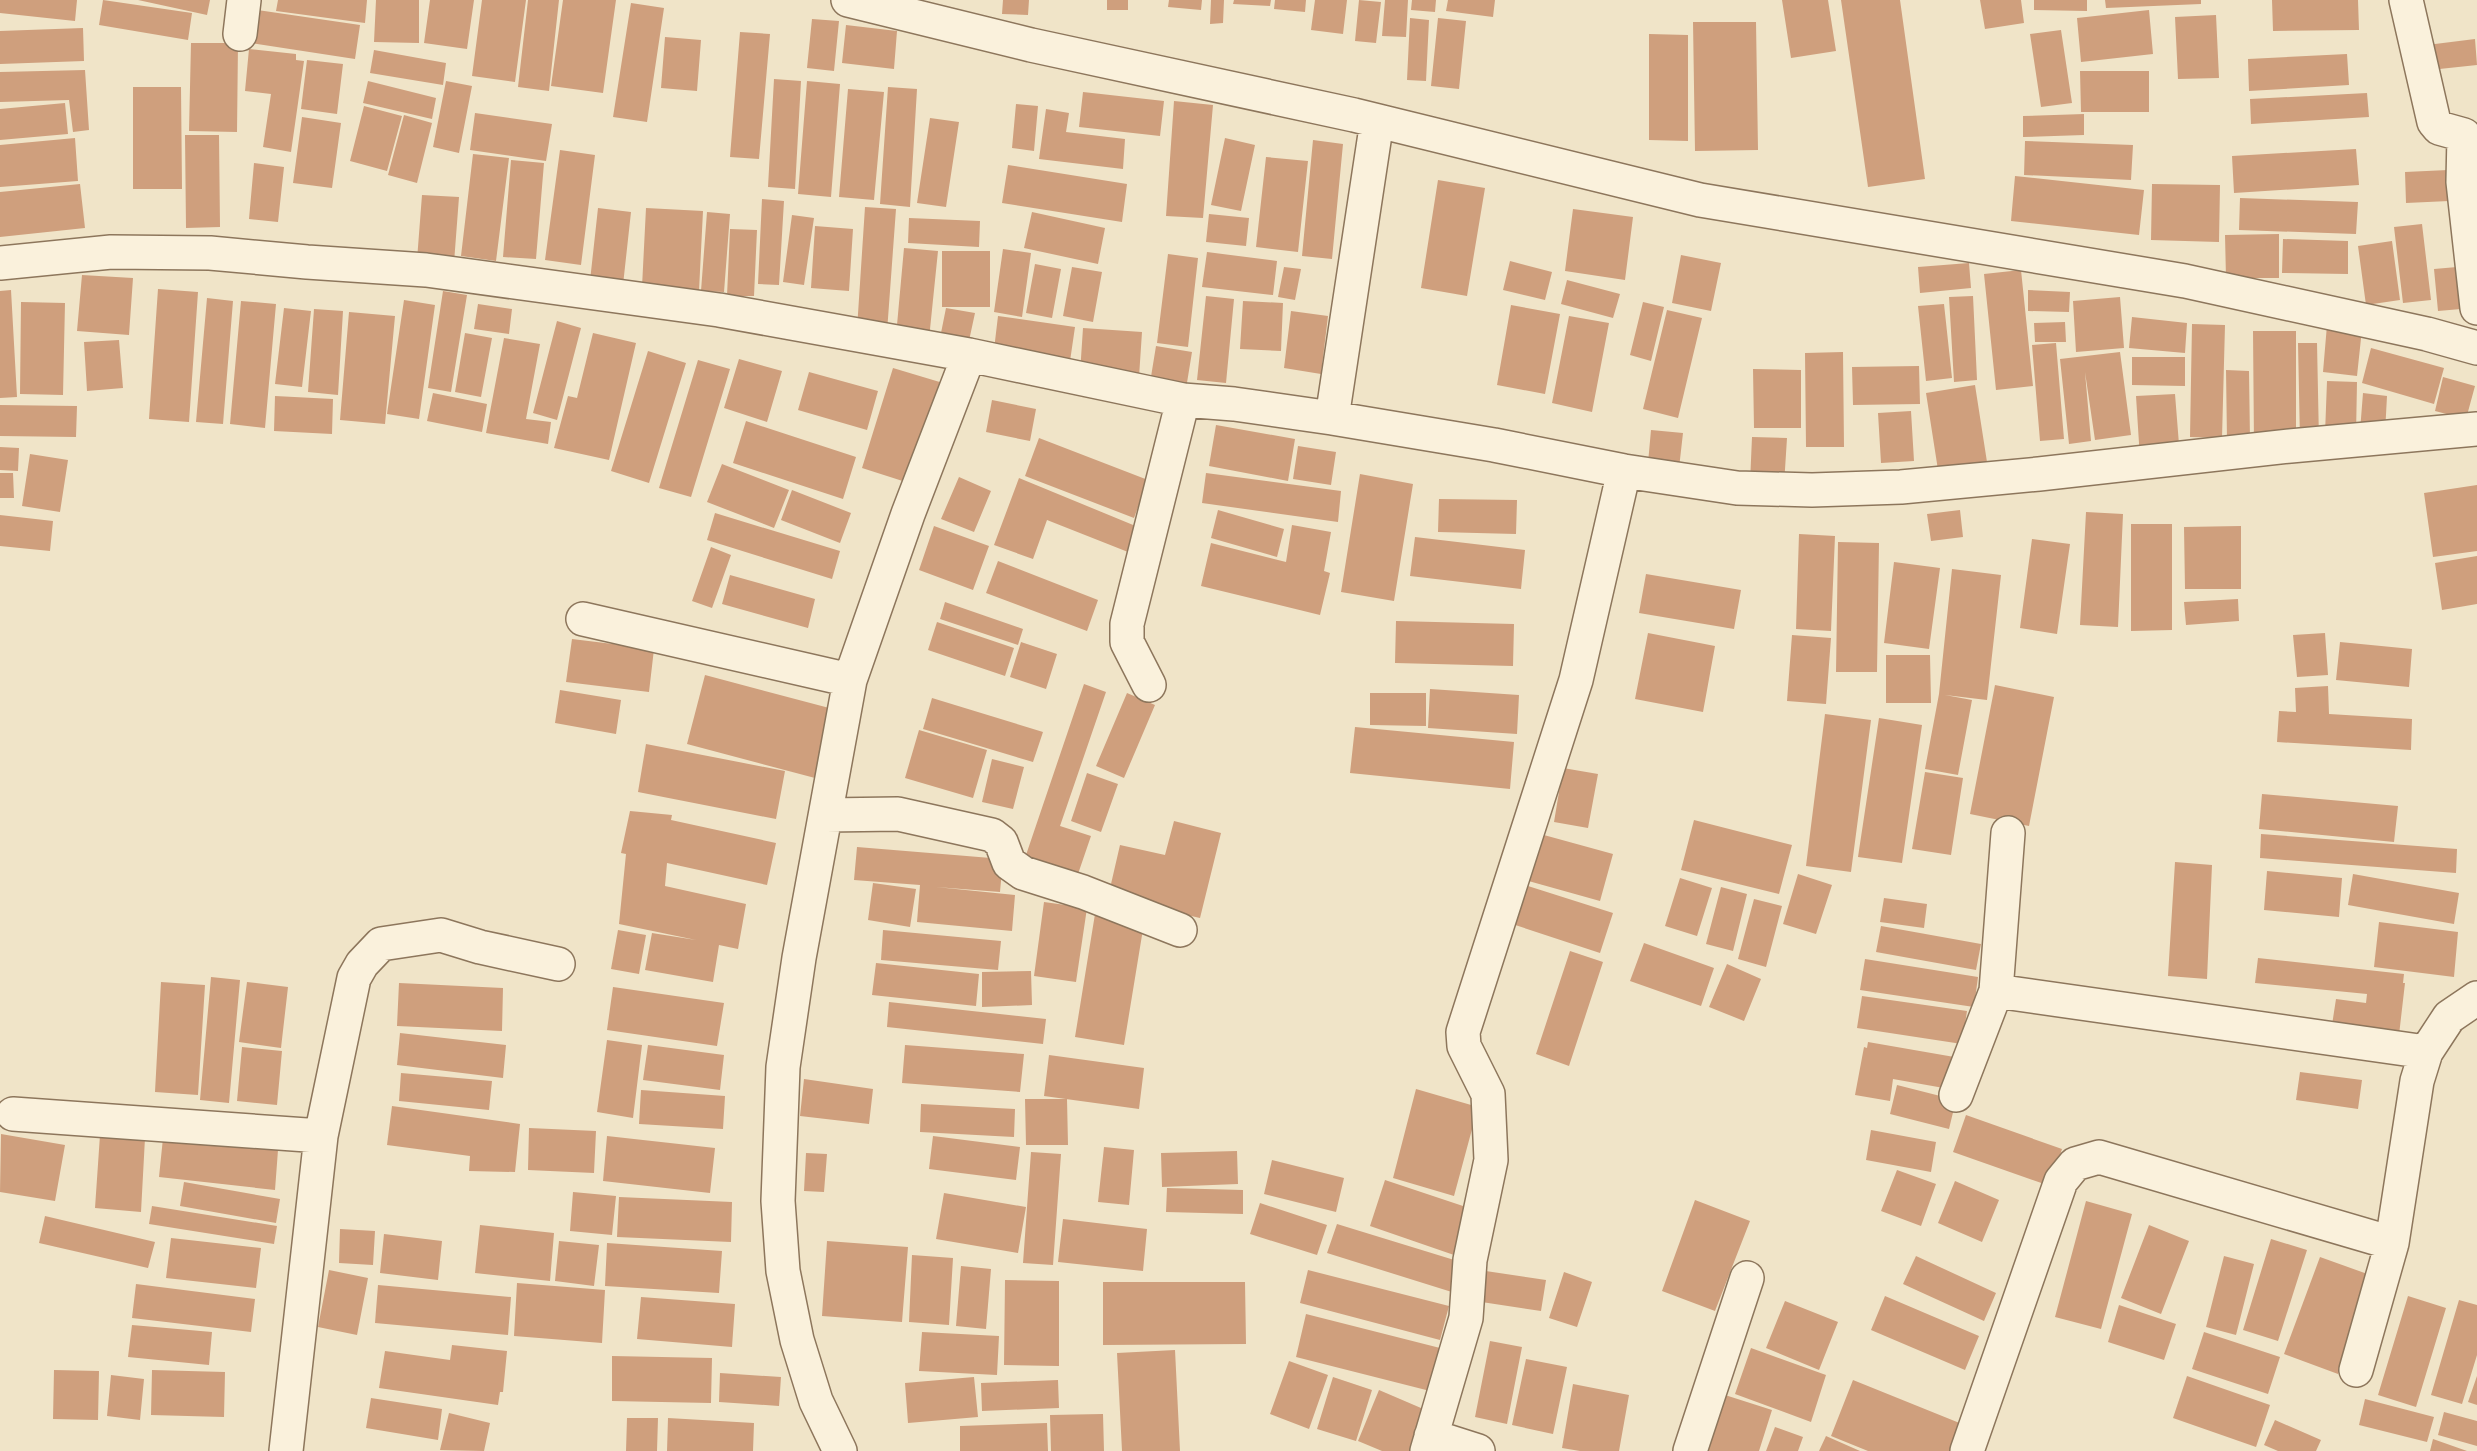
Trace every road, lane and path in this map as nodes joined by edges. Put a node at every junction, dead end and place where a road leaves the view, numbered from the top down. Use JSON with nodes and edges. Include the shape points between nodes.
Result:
{"nodes":[{"id":1,"x":244,"y":0,"type":"edge"},
{"id":2,"x":848,"y":0,"type":"edge"},
{"id":3,"x":2406,"y":0,"type":"edge"},
{"id":4,"x":240,"y":34,"type":"dead end"},
{"id":5,"x":1377,"y":121,"type":"junction"},
{"id":6,"x":2470,"y":135,"type":"edge"},
{"id":7,"x":0,"y":263,"type":"edge"},
{"id":8,"x":2477,"y":308,"type":"edge"},
{"id":9,"x":2477,"y":348,"type":"edge"},
{"id":10,"x":969,"y":355,"type":"junction"},
{"id":11,"x":1183,"y":400,"type":"junction"},
{"id":12,"x":1332,"y":418,"type":"junction"},
{"id":13,"x":2477,"y":429,"type":"edge"},
{"id":14,"x":1624,"y":471,"type":"junction"},
{"id":15,"x":583,"y":619,"type":"dead end"},
{"id":16,"x":850,"y":680,"type":"junction"},
{"id":17,"x":1149,"y":685,"type":"dead end"},
{"id":18,"x":826,"y":815,"type":"junction"},
{"id":19,"x":2008,"y":833,"type":"dead end"},
{"id":20,"x":1180,"y":930,"type":"dead end"},
{"id":21,"x":558,"y":964,"type":"dead end"},
{"id":22,"x":1996,"y":992,"type":"junction"},
{"id":23,"x":2477,"y":998,"type":"edge"},
{"id":24,"x":2426,"y":1052,"type":"junction"},
{"id":25,"x":1956,"y":1095,"type":"dead end"},
{"id":26,"x":13,"y":1114,"type":"dead end"},
{"id":27,"x":321,"y":1136,"type":"junction"},
{"id":28,"x":2392,"y":1243,"type":"junction"},
{"id":29,"x":1746,"y":1278,"type":"dead end"},
{"id":30,"x":2356,"y":1370,"type":"dead end"},
{"id":31,"x":1429,"y":1444,"type":"edge"},
{"id":32,"x":286,"y":1451,"type":"edge"},
{"id":33,"x":840,"y":1451,"type":"edge"},
{"id":34,"x":1478,"y":1451,"type":"edge"},
{"id":35,"x":1690,"y":1451,"type":"edge"},
{"id":36,"x":1967,"y":1451,"type":"edge"}],
"edges":[{"from":1,"to":4,"type":"street"},
{"from":2,"to":5,"type":"street","via":[[1031,45]]},
{"from":3,"to":6,"type":"street","via":[[2434,122],[2439,128]]},
{"from":5,"to":9,"type":"street","via":[[1701,200],[2185,281]]},
{"from":5,"to":12,"type":"street"},
{"from":6,"to":8,"type":"street","via":[[2463,182]]},
{"from":7,"to":10,"type":"street","via":[[111,252],[210,253],[426,270],[719,310]]},
{"from":10,"to":11,"type":"street"},
{"from":10,"to":16,"type":"street"},
{"from":11,"to":12,"type":"street"},
{"from":11,"to":17,"type":"street","via":[[1126,624],[1127,642]]},
{"from":12,"to":14,"type":"street"},
{"from":13,"to":14,"type":"street","via":[[1901,487],[1737,488]]},
{"from":14,"to":31,"type":"street","via":[[1576,680],[1462,1032],[1464,1046],[1488,1094],[1491,1160],[1470,1260],[1466,1318]]},
{"from":15,"to":16,"type":"street"},
{"from":16,"to":18,"type":"street"},
{"from":18,"to":20,"type":"street","via":[[898,814],[992,835],[1001,842],[1009,863],[1023,873]]},
{"from":18,"to":33,"type":"street","via":[[783,1067],[778,1201],[783,1271],[797,1341],[816,1401]]},
{"from":19,"to":22,"type":"street"},
{"from":21,"to":27,"type":"street","via":[[441,935],[381,944],[354,978]]},
{"from":22,"to":24,"type":"street"},
{"from":22,"to":25,"type":"street"},
{"from":23,"to":24,"type":"street","via":[[2449,1017]]},
{"from":24,"to":28,"type":"street","via":[[2417,1081]]},
{"from":26,"to":27,"type":"street"},
{"from":27,"to":32,"type":"street"},
{"from":28,"to":30,"type":"street"},
{"from":28,"to":36,"type":"street","via":[[2099,1157],[2075,1164],[2061,1181]]},
{"from":29,"to":35,"type":"street"},
{"from":31,"to":34,"type":"street"}]}
